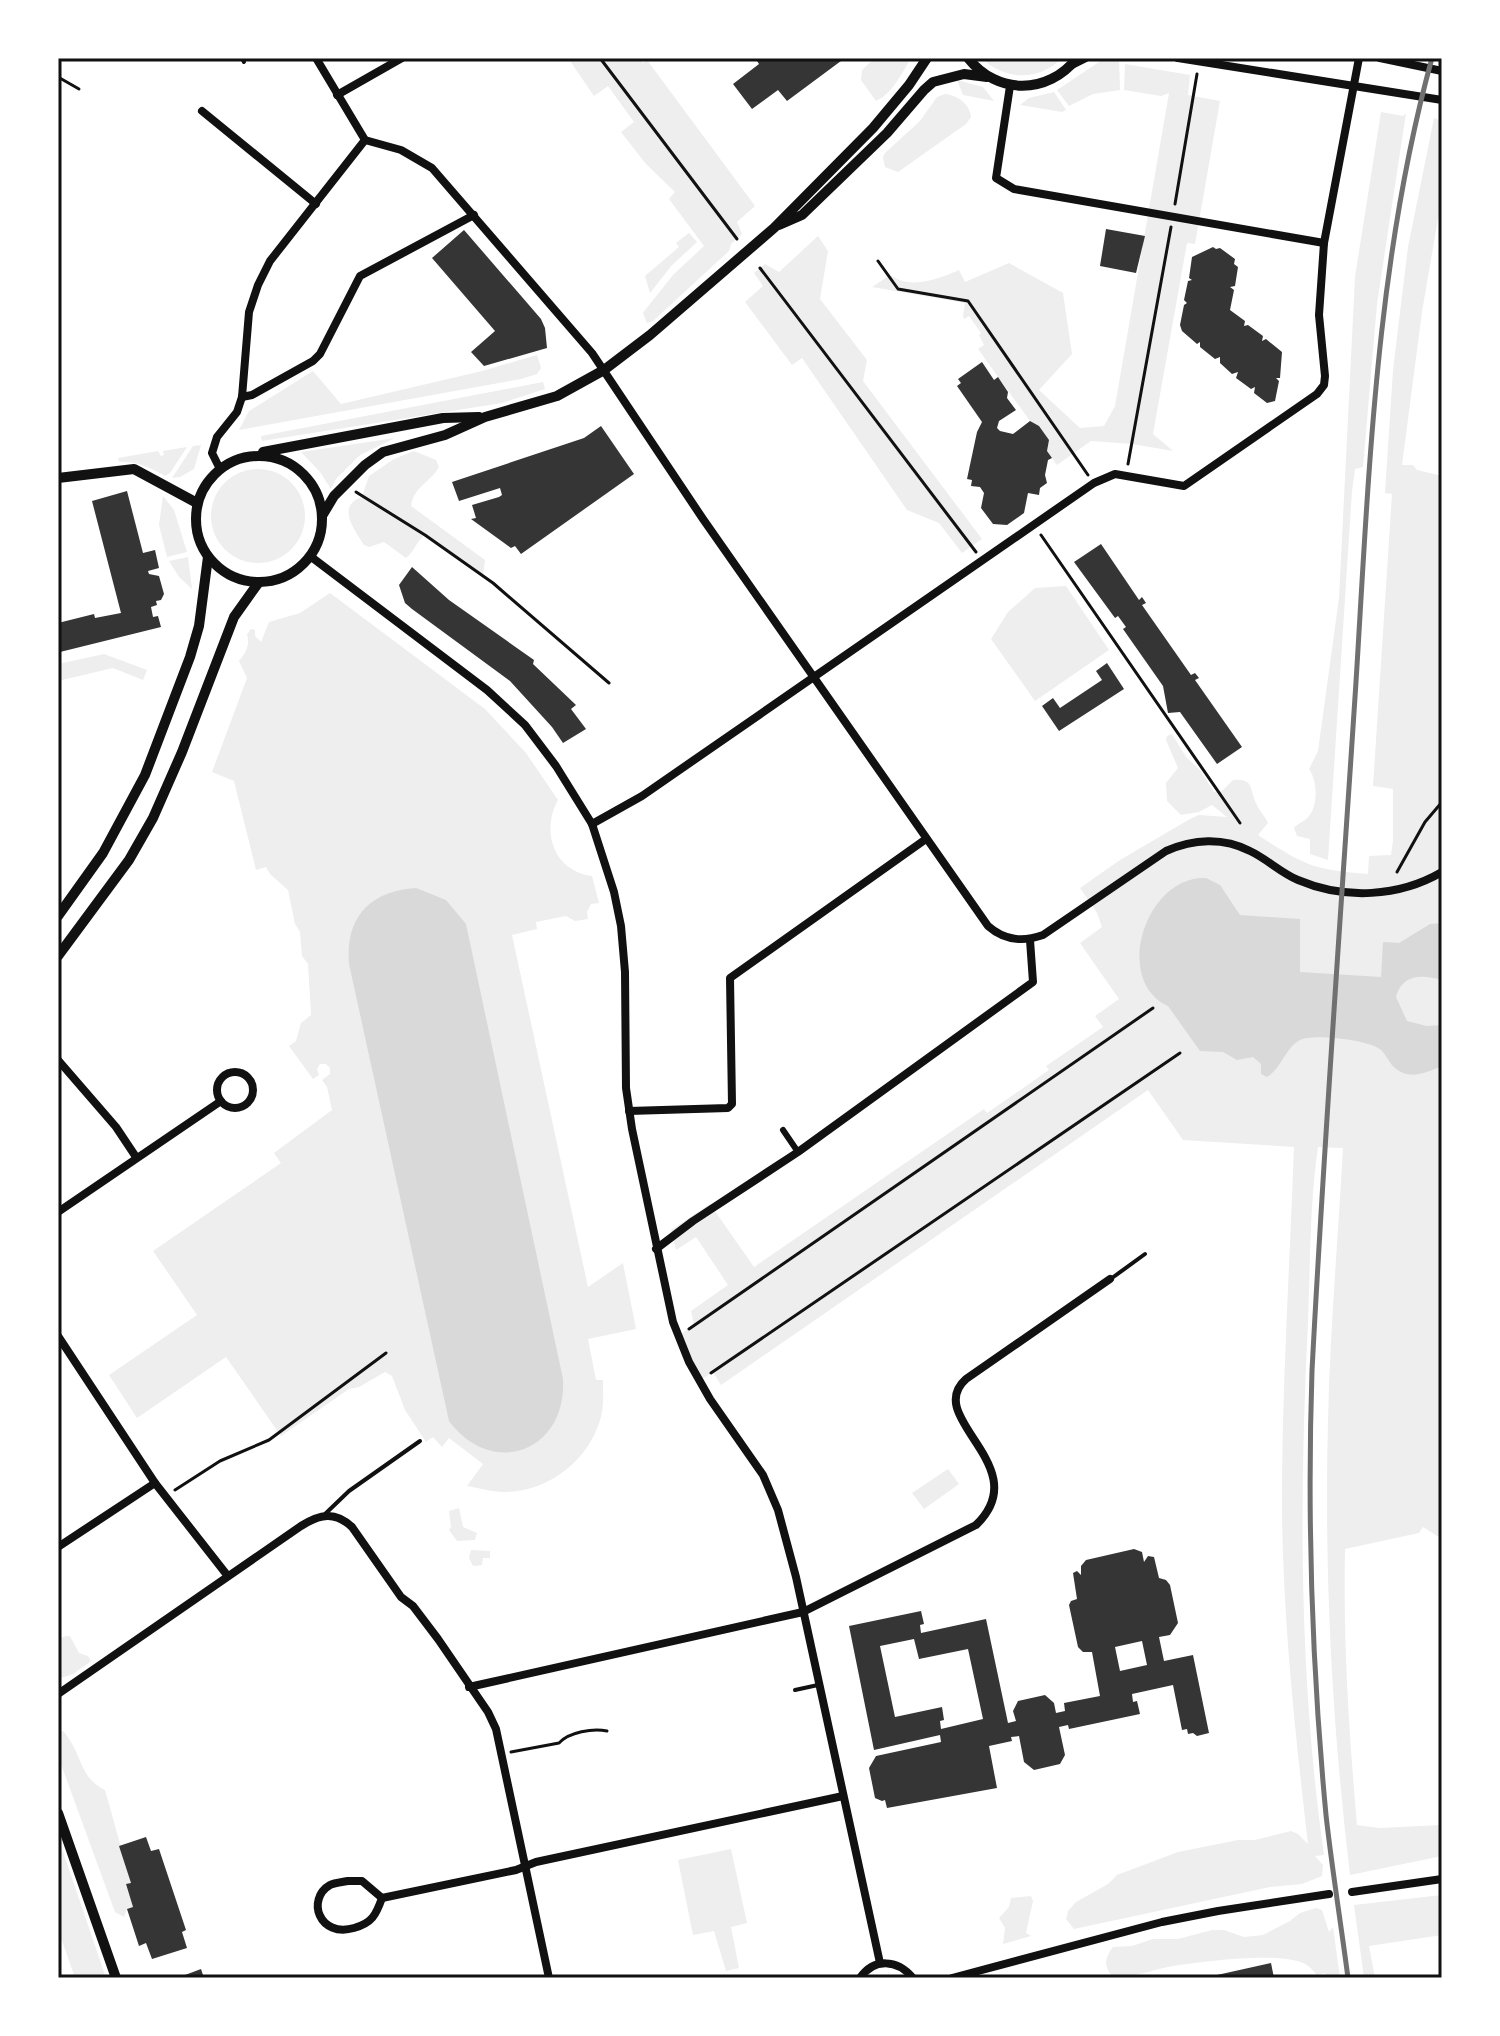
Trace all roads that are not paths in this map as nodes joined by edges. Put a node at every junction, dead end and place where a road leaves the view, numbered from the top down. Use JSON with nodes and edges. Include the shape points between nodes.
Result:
{"nodes":[{"id":1,"x":316,"y":58,"type":"edge"},
{"id":2,"x":402,"y":58,"type":"edge"},
{"id":3,"x":927,"y":58,"type":"edge"},
{"id":4,"x":968,"y":58,"type":"edge"},
{"id":5,"x":1086,"y":58,"type":"edge"},
{"id":6,"x":1178,"y":58,"type":"edge"},
{"id":7,"x":1359,"y":58,"type":"edge"},
{"id":8,"x":1380,"y":58,"type":"edge"},
{"id":9,"x":1074,"y":62,"type":"edge"},
{"id":10,"x":1442,"y":71,"type":"edge"},
{"id":11,"x":987,"y":77,"type":"junction"},
{"id":12,"x":1353,"y":85,"type":"junction"},
{"id":13,"x":1010,"y":86,"type":"junction"},
{"id":14,"x":337,"y":95,"type":"junction"},
{"id":15,"x":1441,"y":100,"type":"edge"},
{"id":16,"x":202,"y":111,"type":"dead end"},
{"id":17,"x":365,"y":140,"type":"junction"},
{"id":18,"x":316,"y":204,"type":"junction"},
{"id":19,"x":475,"y":216,"type":"junction"},
{"id":20,"x":774,"y":228,"type":"junction"},
{"id":21,"x":1324,"y":243,"type":"junction"},
{"id":22,"x":604,"y":370,"type":"junction"},
{"id":23,"x":242,"y":397,"type":"junction"},
{"id":24,"x":485,"y":417,"type":"junction"},
{"id":25,"x":248,"y":456,"type":"junction"},
{"id":26,"x":220,"y":469,"type":"junction"},
{"id":27,"x":58,"y":478,"type":"edge"},
{"id":28,"x":197,"y":503,"type":"junction"},
{"id":29,"x":322,"y":516,"type":"junction"},
{"id":30,"x":310,"y":556,"type":"junction"},
{"id":31,"x":208,"y":557,"type":"junction"},
{"id":32,"x":259,"y":582,"type":"junction"},
{"id":33,"x":812,"y":678,"type":"junction"},
{"id":34,"x":592,"y":824,"type":"junction"},
{"id":35,"x":926,"y":839,"type":"junction"},
{"id":36,"x":1442,"y":872,"type":"edge"},
{"id":37,"x":58,"y":916,"type":"edge"},
{"id":38,"x":1030,"y":940,"type":"junction"},
{"id":39,"x":58,"y":956,"type":"edge"},
{"id":40,"x":58,"y":1060,"type":"edge"},
{"id":41,"x":221,"y":1101,"type":"junction"},
{"id":42,"x":629,"y":1111,"type":"junction"},
{"id":43,"x":783,"y":1130,"type":"dead end"},
{"id":44,"x":798,"y":1152,"type":"junction"},
{"id":45,"x":136,"y":1157,"type":"junction"},
{"id":46,"x":58,"y":1212,"type":"edge"},
{"id":47,"x":656,"y":1249,"type":"junction"},
{"id":48,"x":1145,"y":1254,"type":"dead end"},
{"id":49,"x":1110,"y":1279,"type":"joint"},
{"id":50,"x":58,"y":1336,"type":"edge"},
{"id":51,"x":420,"y":1441,"type":"dead end"},
{"id":52,"x":155,"y":1483,"type":"junction"},
{"id":53,"x":324,"y":1515,"type":"junction"},
{"id":54,"x":58,"y":1547,"type":"edge"},
{"id":55,"x":227,"y":1575,"type":"junction"},
{"id":56,"x":803,"y":1612,"type":"junction"},
{"id":57,"x":820,"y":1684,"type":"junction"},
{"id":58,"x":469,"y":1687,"type":"junction"},
{"id":59,"x":795,"y":1690,"type":"dead end"},
{"id":60,"x":58,"y":1694,"type":"edge"},
{"id":61,"x":843,"y":1796,"type":"junction"},
{"id":62,"x":58,"y":1813,"type":"edge"},
{"id":63,"x":526,"y":1866,"type":"junction"},
{"id":64,"x":1442,"y":1879,"type":"edge"},
{"id":65,"x":1352,"y":1892,"type":"dead end"},
{"id":66,"x":1329,"y":1894,"type":"dead end"},
{"id":67,"x":382,"y":1898,"type":"junction"},
{"id":68,"x":880,"y":1963,"type":"junction"},
{"id":69,"x":116,"y":1978,"type":"edge"},
{"id":70,"x":549,"y":1978,"type":"edge"},
{"id":71,"x":860,"y":1978,"type":"edge"},
{"id":72,"x":913,"y":1978,"type":"edge"},
{"id":73,"x":952,"y":1978,"type":"edge"}],
"edges":[{"from":1,"to":14,"type":"street"},
{"from":2,"to":14,"type":"street"},
{"from":3,"to":20,"type":"street","via":[[873,128]]},
{"from":4,"to":11,"type":"street"},
{"from":5,"to":9,"type":"street"},
{"from":6,"to":12,"type":"street"},
{"from":7,"to":12,"type":"street"},
{"from":8,"to":10,"type":"street"},
{"from":9,"to":13,"type":"street","via":[[1049,81]]},
{"from":11,"to":13,"type":"street"},
{"from":11,"to":20,"type":"street","via":[[964,74],[933,82],[802,215]]},
{"from":12,"to":15,"type":"street"},
{"from":12,"to":21,"type":"street"},
{"from":13,"to":21,"type":"street","via":[[996,178],[1014,189]]},
{"from":14,"to":17,"type":"street"},
{"from":16,"to":18,"type":"street"},
{"from":17,"to":18,"type":"street"},
{"from":17,"to":19,"type":"street","via":[[401,150],[432,168]]},
{"from":18,"to":23,"type":"street","via":[[270,261],[258,285],[249,312]]},
{"from":19,"to":22,"type":"street"},
{"from":19,"to":23,"type":"street","via":[[360,276],[320,354]]},
{"from":20,"to":22,"type":"street"},
{"from":21,"to":33,"type":"street","via":[[1319,289],[1324,385],[1317,394],[1184,486],[1115,474],[1094,483]]},
{"from":22,"to":24,"type":"street","via":[[557,396]]},
{"from":22,"to":33,"type":"street"},
{"from":23,"to":26,"type":"street","via":[[212,453]]},
{"from":24,"to":25,"type":"street","via":[[443,418]]},
{"from":24,"to":29,"type":"street","via":[[445,435],[383,452],[334,496]]},
{"from":25,"to":26,"type":"street"},
{"from":25,"to":29,"type":"street","via":[[283,460],[303,473],[316,492]]},
{"from":26,"to":28,"type":"street"},
{"from":27,"to":28,"type":"street","via":[[134,469]]},
{"from":28,"to":31,"type":"street","via":[[198,537]]},
{"from":29,"to":30,"type":"street","via":[[320,537]]},
{"from":30,"to":32,"type":"street","via":[[282,578]]},
{"from":30,"to":34,"type":"street","via":[[487,690],[525,725]]},
{"from":31,"to":32,"type":"street","via":[[225,573]]},
{"from":31,"to":37,"type":"street","via":[[199,626],[145,775],[103,853]]},
{"from":32,"to":39,"type":"street","via":[[234,617],[153,818],[129,860]]},
{"from":33,"to":34,"type":"street","via":[[642,796]]},
{"from":33,"to":35,"type":"street"},
{"from":34,"to":42,"type":"street","via":[[621,926]]},
{"from":35,"to":38,"type":"street","via":[[988,926],[1007,938]]},
{"from":35,"to":42,"type":"street","via":[[730,978],[728,1108]]},
{"from":36,"to":38,"type":"street","via":[[1392,892],[1324,889],[1296,880],[1250,850],[1200,841],[1182,844],[1137,870]]},
{"from":38,"to":44,"type":"street","via":[[1033,982]]},
{"from":40,"to":45,"type":"street"},
{"from":41,"to":41,"type":"street","via":[[231,1108],[243,1107],[253,1093],[251,1081],[241,1073],[226,1074],[217,1087]]},
{"from":41,"to":45,"type":"street"},
{"from":42,"to":47,"type":"street"},
{"from":43,"to":44,"type":"street"},
{"from":44,"to":47,"type":"street"},
{"from":45,"to":46,"type":"street"},
{"from":47,"to":56,"type":"street","via":[[684,1352],[772,1494]]},
{"from":48,"to":49,"type":"lane"},
{"from":49,"to":56,"type":"street","via":[[959,1388],[958,1412],[991,1464],[994,1478],[993,1497],[982,1519]]},
{"from":50,"to":52,"type":"street"},
{"from":51,"to":53,"type":"lane"},
{"from":52,"to":54,"type":"street"},
{"from":52,"to":55,"type":"street"},
{"from":53,"to":55,"type":"street"},
{"from":53,"to":58,"type":"street","via":[[342,1518],[352,1527]]},
{"from":55,"to":60,"type":"street"},
{"from":56,"to":57,"type":"street"},
{"from":56,"to":58,"type":"street"},
{"from":57,"to":59,"type":"lane"},
{"from":57,"to":61,"type":"street"},
{"from":58,"to":63,"type":"street","via":[[496,1729]]},
{"from":61,"to":63,"type":"street"},
{"from":61,"to":68,"type":"street"},
{"from":62,"to":69,"type":"street"},
{"from":63,"to":67,"type":"street"},
{"from":63,"to":70,"type":"street"},
{"from":64,"to":65,"type":"street"},
{"from":66,"to":73,"type":"street","via":[[1162,1922]]},
{"from":67,"to":67,"type":"street","via":[[362,1881],[330,1885],[318,1904],[319,1913],[324,1923],[342,1931],[368,1924]]},
{"from":68,"to":71,"type":"street"},
{"from":68,"to":72,"type":"street","via":[[899,1965]]}]}
